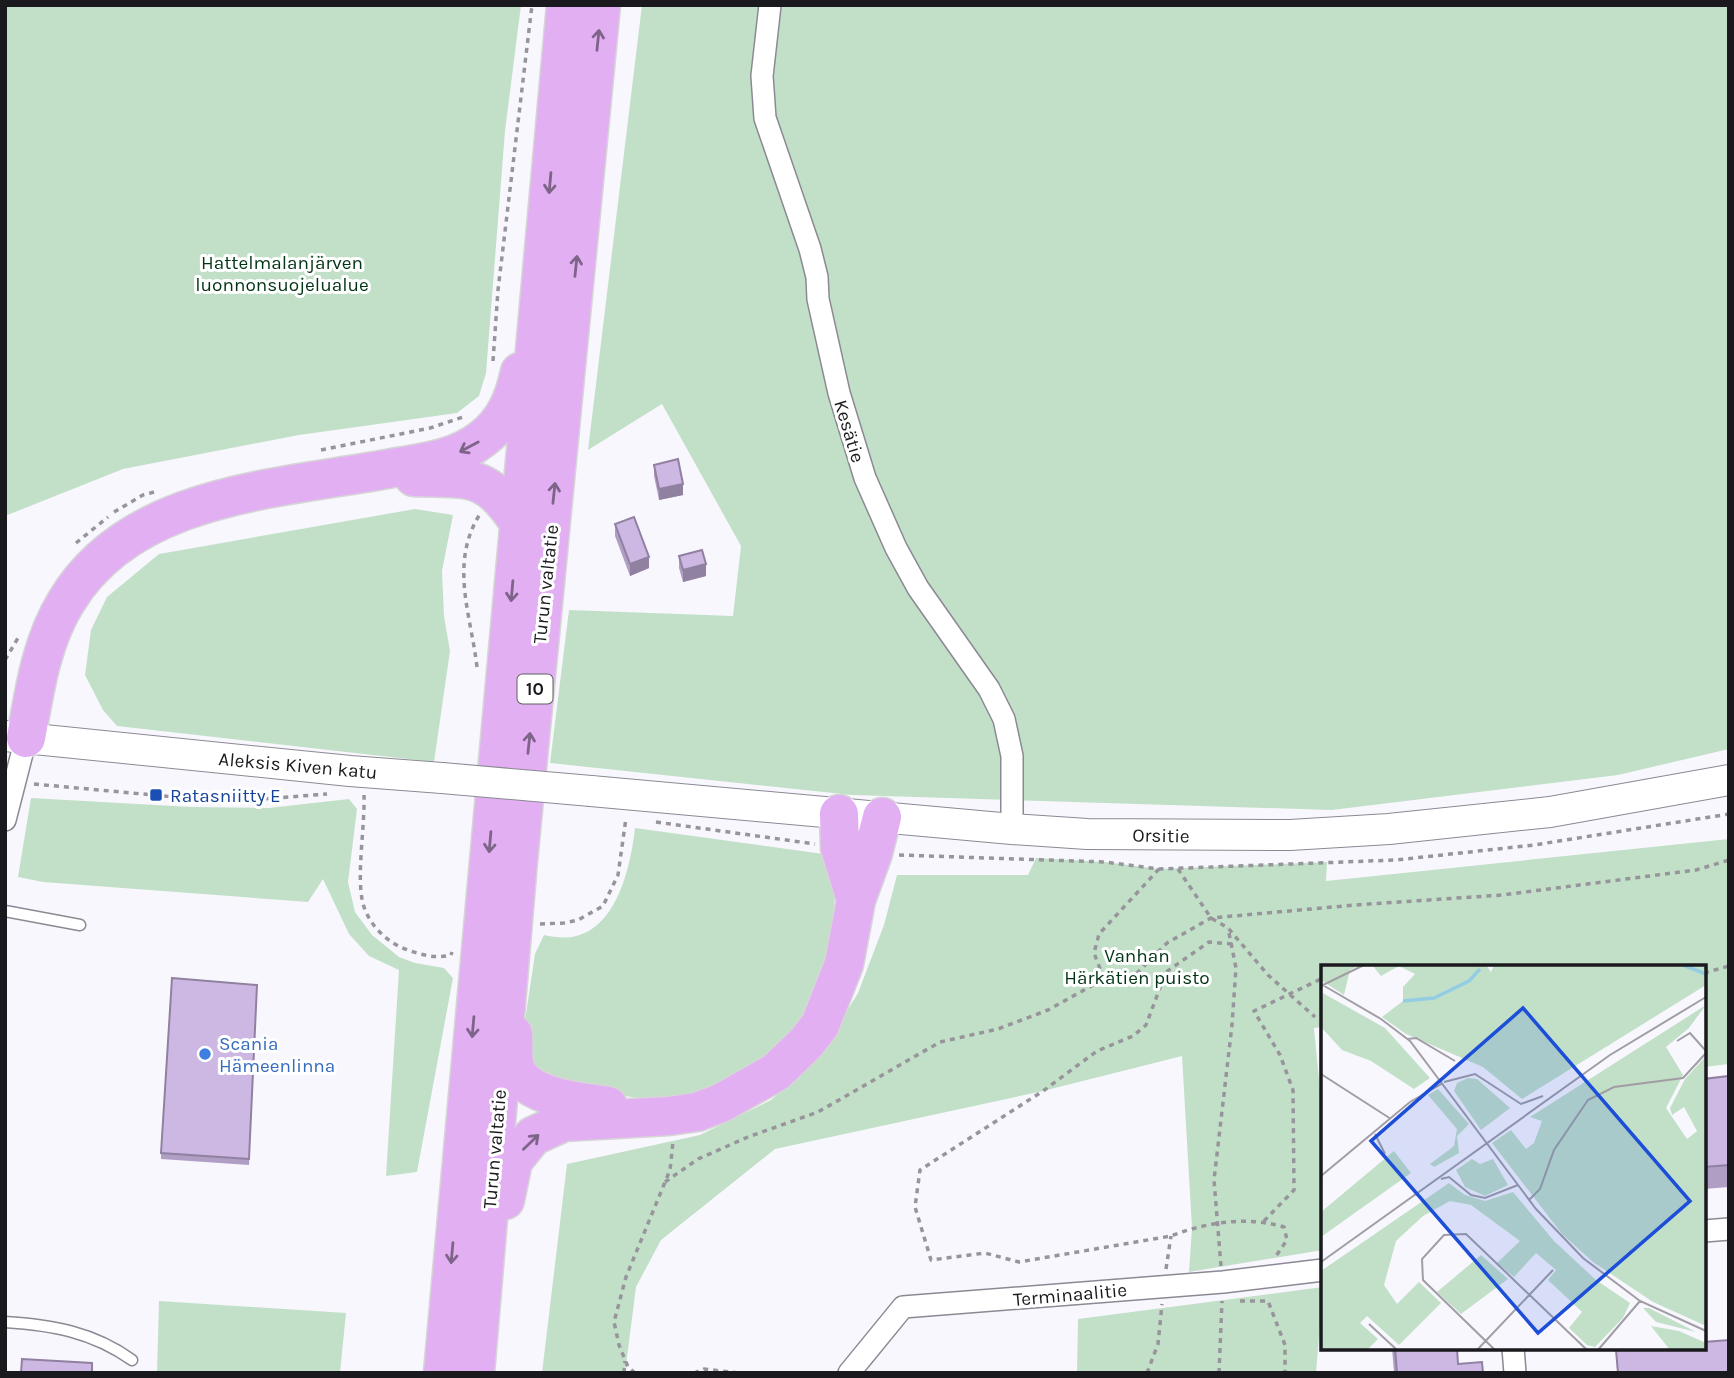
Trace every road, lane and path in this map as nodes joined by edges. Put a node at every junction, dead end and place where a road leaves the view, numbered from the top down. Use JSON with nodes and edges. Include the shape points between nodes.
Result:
{"nodes":[{"id":1,"x":532,"y":5,"type":"edge"},
{"id":2,"x":566,"y":5,"type":"edge"},
{"id":3,"x":601,"y":5,"type":"edge"},
{"id":4,"x":770,"y":5,"type":"edge"},
{"id":5,"x":539,"y":292,"type":"junction"},
{"id":6,"x":494,"y":362,"type":"dead end"},
{"id":7,"x":495,"y":428,"type":"junction"},
{"id":8,"x":314,"y":451,"type":"dead end"},
{"id":9,"x":349,"y":476,"type":"junction"},
{"id":10,"x":155,"y":491,"type":"dead end"},
{"id":11,"x":495,"y":491,"type":"junction"},
{"id":12,"x":519,"y":523,"type":"junction"},
{"id":13,"x":69,"y":551,"type":"dead end"},
{"id":14,"x":19,"y":636,"type":"dead end"},
{"id":15,"x":5,"y":660,"type":"edge"},
{"id":16,"x":477,"y":671,"type":"dead end"},
{"id":17,"x":16,"y":737,"type":"edge"},
{"id":18,"x":1729,"y":780,"type":"edge"},
{"id":19,"x":14,"y":783,"type":"junction"},
{"id":20,"x":364,"y":789,"type":"dead end"},
{"id":21,"x":591,"y":791,"type":"joint"},
{"id":22,"x":328,"y":794,"type":"dead end"},
{"id":23,"x":615,"y":816,"type":"dead end"},
{"id":24,"x":882,"y":817,"type":"junction"},
{"id":25,"x":626,"y":818,"type":"junction"},
{"id":26,"x":5,"y":820,"type":"edge"},
{"id":27,"x":636,"y":820,"type":"dead end"},
{"id":28,"x":646,"y":821,"type":"dead end"},
{"id":29,"x":1012,"y":829,"type":"junction"},
{"id":30,"x":839,"y":831,"type":"junction"},
{"id":31,"x":1729,"y":860,"type":"edge"},
{"id":32,"x":518,"y":861,"type":"junction"},
{"id":33,"x":1177,"y":868,"type":"dead end"},
{"id":34,"x":1159,"y":869,"type":"dead end"},
{"id":35,"x":856,"y":900,"type":"junction"},
{"id":36,"x":5,"y":911,"type":"edge"},
{"id":37,"x":1211,"y":918,"type":"junction"},
{"id":38,"x":540,"y":924,"type":"dead end"},
{"id":39,"x":80,"y":925,"type":"dead end"},
{"id":40,"x":1228,"y":928,"type":"junction"},
{"id":41,"x":1232,"y":944,"type":"junction"},
{"id":42,"x":455,"y":946,"type":"dead end"},
{"id":43,"x":1729,"y":966,"type":"edge"},
{"id":44,"x":1706,"y":972,"type":"edge"},
{"id":45,"x":1104,"y":979,"type":"junction"},
{"id":46,"x":1321,"y":979,"type":"edge"},
{"id":47,"x":1289,"y":994,"type":"junction"},
{"id":48,"x":1315,"y":1017,"type":"dead end"},
{"id":49,"x":673,"y":1116,"type":"junction"},
{"id":50,"x":665,"y":1182,"type":"junction"},
{"id":51,"x":1264,"y":1221,"type":"junction"},
{"id":52,"x":1218,"y":1223,"type":"junction"},
{"id":53,"x":1729,"y":1229,"type":"edge"},
{"id":54,"x":1706,"y":1231,"type":"edge"},
{"id":55,"x":1321,"y":1270,"type":"edge"},
{"id":56,"x":1260,"y":1277,"type":"junction"},
{"id":57,"x":1223,"y":1282,"type":"junction"},
{"id":58,"x":1235,"y":1300,"type":"dead end"},
{"id":59,"x":5,"y":1322,"type":"edge"},
{"id":60,"x":1513,"y":1350,"type":"edge"},
{"id":61,"x":132,"y":1360,"type":"dead end"},
{"id":62,"x":625,"y":1360,"type":"junction"},
{"id":63,"x":443,"y":1373,"type":"edge"},
{"id":64,"x":475,"y":1373,"type":"edge"},
{"id":65,"x":490,"y":1373,"type":"edge"},
{"id":66,"x":624,"y":1373,"type":"edge"},
{"id":67,"x":635,"y":1373,"type":"edge"},
{"id":68,"x":694,"y":1373,"type":"edge"},
{"id":69,"x":739,"y":1373,"type":"edge"},
{"id":70,"x":849,"y":1373,"type":"edge"},
{"id":71,"x":1219,"y":1373,"type":"edge"},
{"id":72,"x":1285,"y":1373,"type":"edge"},
{"id":73,"x":1515,"y":1373,"type":"edge"}],
"edges":[{"from":1,"to":6,"type":"path","via":[[498,290]]},
{"from":2,"to":5,"type":"highway","name":"Turun valtatie","number":"10","one_way":true},
{"from":32,"to":3,"type":"highway","name":"Turun valtatie","number":"10","one_way":true},
{"from":4,"to":29,"type":"street","name":"Kesätie","via":[[762,76],[765,118],[810,249],[839,393],[865,478],[896,548],[1004,719],[1012,756]]},
{"from":5,"to":7,"type":"highway","via":[[514,398]]},
{"from":5,"to":12,"type":"highway","name":"Turun valtatie","number":"10"},
{"from":7,"to":8,"type":"path","via":[[481,411],[430,428]]},
{"from":7,"to":9,"type":"highway","one_way":true,"via":[[463,451]]},
{"from":9,"to":11,"type":"highway","via":[[467,479]]},
{"from":9,"to":17,"type":"highway","via":[[265,488],[211,503],[162,519],[118,543],[65,602]]},
{"from":10,"to":13,"type":"path","via":[[112,513]]},
{"from":11,"to":12,"type":"highway"},
{"from":11,"to":16,"type":"path","via":[[477,519],[464,568],[464,600]]},
{"from":12,"to":63,"type":"highway","name":"Turun valtatie","number":"10","one_way":true},
{"from":14,"to":15,"type":"path"},
{"from":17,"to":19,"type":"street"},
{"from":17,"to":21,"type":"main road","name":"Aleksis Kiven katu","bridge":true},
{"from":18,"to":29,"type":"main road","name":"Orsitie","via":[[1550,812],[1389,829],[1208,836]]},
{"from":19,"to":22,"type":"path","name":"Aleksis Kiven katu","via":[[186,798]]},
{"from":19,"to":26,"type":"street"},
{"from":20,"to":42,"type":"path","via":[[361,885],[368,914],[377,929],[399,947],[442,958],[451,955]]},
{"from":21,"to":30,"type":"main road","name":"Orsitie"},
{"from":23,"to":25,"type":"path"},
{"from":24,"to":29,"type":"main road","name":"Orsitie"},
{"from":24,"to":30,"type":"main road","name":"Orsitie"},
{"from":24,"to":35,"type":"highway"},
{"from":25,"to":27,"type":"path"},
{"from":25,"to":38,"type":"path","via":[[618,875],[603,906],[578,920]]},
{"from":28,"to":30,"type":"path","via":[[781,838]]},
{"from":30,"to":35,"type":"highway"},
{"from":31,"to":37,"type":"path","via":[[1696,870],[1502,895]]},
{"from":32,"to":49,"type":"highway","via":[[513,1026],[515,1067],[521,1078],[541,1093]]},
{"from":32,"to":64,"type":"highway","name":"Turun valtatie","number":"10"},
{"from":33,"to":37,"type":"path"},
{"from":34,"to":45,"type":"path","via":[[1100,934],[1094,953]]},
{"from":35,"to":49,"type":"highway","via":[[844,964],[831,1002],[806,1043],[776,1072],[745,1091],[721,1104]]},
{"from":36,"to":39,"type":"lane"},
{"from":37,"to":40,"type":"path"},
{"from":37,"to":45,"type":"path","via":[[1167,943],[1133,977]]},
{"from":40,"to":41,"type":"path"},
{"from":40,"to":47,"type":"path"},
{"from":41,"to":52,"type":"path","via":[[1236,968],[1232,1025],[1214,1180]]},
{"from":41,"to":52,"type":"path","via":[[1209,942],[1166,972],[1146,1025],[1133,1037],[1097,1051],[920,1170],[915,1207],[931,1260],[985,1253],[1019,1262],[1171,1236]]},
{"from":43,"to":44,"type":"path"},
{"from":45,"to":50,"type":"path","via":[[1035,1015],[940,1042],[818,1112],[698,1159]]},
{"from":46,"to":47,"type":"path"},
{"from":47,"to":48,"type":"path"},
{"from":47,"to":51,"type":"path","via":[[1254,1011],[1280,1055],[1293,1090],[1294,1190]]},
{"from":49,"to":50,"type":"path","via":[[670,1170]]},
{"from":65,"to":49,"type":"highway","one_way":true,"via":[[505,1202],[513,1161],[533,1136],[564,1122]]},
{"from":50,"to":62,"type":"path","via":[[618,1302],[614,1322]]},
{"from":51,"to":52,"type":"path"},
{"from":51,"to":56,"type":"path","via":[[1284,1227],[1287,1241]]},
{"from":52,"to":57,"type":"path"},
{"from":53,"to":54,"type":"street"},
{"from":55,"to":56,"type":"street","name":"Terminaalitie"},
{"from":56,"to":57,"type":"street","name":"Terminaalitie"},
{"from":57,"to":70,"type":"street","name":"Terminaalitie","via":[[903,1307]]},
{"from":57,"to":71,"type":"path"},
{"from":58,"to":72,"type":"path","via":[[1268,1301],[1285,1345]]},
{"from":59,"to":61,"type":"lane","via":[[58,1326],[86,1334]]},
{"from":60,"to":73,"type":"street"},
{"from":62,"to":66,"type":"path"},
{"from":62,"to":67,"type":"path"},
{"from":68,"to":69,"type":"path"}]}
